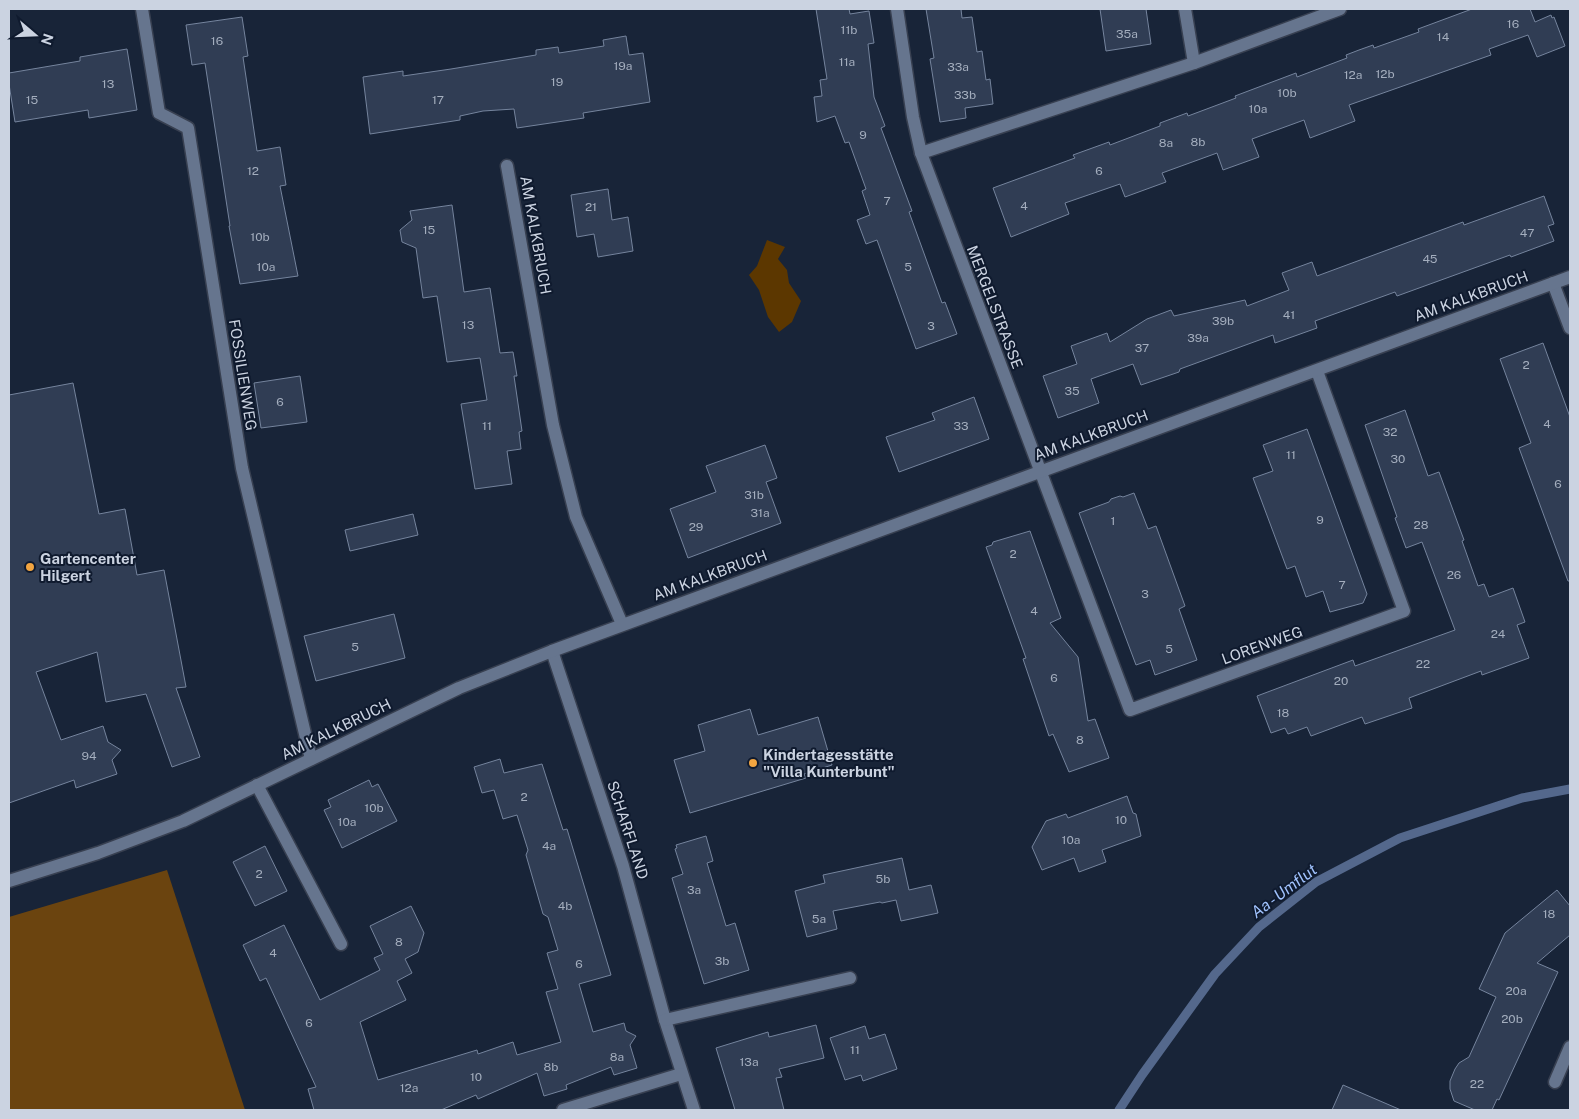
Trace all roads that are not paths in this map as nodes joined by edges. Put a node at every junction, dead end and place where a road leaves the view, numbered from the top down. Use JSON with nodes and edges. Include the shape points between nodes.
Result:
{"nodes":[{"id":1,"x":142,"y":9,"type":"edge"},
{"id":2,"x":897,"y":9,"type":"edge"},
{"id":3,"x":1185,"y":9,"type":"edge"},
{"id":4,"x":1340,"y":9,"type":"edge"},
{"id":5,"x":1194,"y":63,"type":"junction"},
{"id":6,"x":920,"y":153,"type":"junction"},
{"id":7,"x":508,"y":166,"type":"dead end"},
{"id":8,"x":1570,"y":277,"type":"edge"},
{"id":9,"x":1553,"y":283,"type":"junction"},
{"id":10,"x":1570,"y":328,"type":"edge"},
{"id":11,"x":1317,"y":371,"type":"junction"},
{"id":12,"x":1039,"y":471,"type":"junction"},
{"id":13,"x":622,"y":624,"type":"junction"},
{"id":14,"x":552,"y":651,"type":"junction"},
{"id":15,"x":311,"y":759,"type":"junction"},
{"id":16,"x":257,"y":785,"type":"junction"},
{"id":17,"x":9,"y":881,"type":"edge"},
{"id":18,"x":341,"y":944,"type":"dead end"},
{"id":19,"x":850,"y":978,"type":"dead end"},
{"id":20,"x":666,"y":1020,"type":"junction"},
{"id":21,"x":1570,"y":1047,"type":"edge"},
{"id":22,"x":681,"y":1074,"type":"junction"},
{"id":23,"x":1555,"y":1082,"type":"dead end"},
{"id":24,"x":563,"y":1110,"type":"edge"},
{"id":25,"x":694,"y":1110,"type":"edge"}],
"edges":[{"from":1,"to":15,"type":"street","name":"FOSSILIENWEG","via":[[159,113],[188,128],[242,468]]},
{"from":2,"to":6,"type":"street","name":"MERGELSTRASSE"},
{"from":3,"to":5,"type":"street"},
{"from":4,"to":5,"type":"street"},
{"from":5,"to":6,"type":"street"},
{"from":6,"to":12,"type":"street","name":"MERGELSTRASSE"},
{"from":7,"to":13,"type":"street","name":"AM KALKBRUCH","via":[[553,425],[569,490],[576,517]]},
{"from":8,"to":9,"type":"street","name":"AM KALKBRUCH"},
{"from":9,"to":10,"type":"street"},
{"from":9,"to":11,"type":"street","name":"AM KALKBRUCH"},
{"from":11,"to":12,"type":"street","name":"AM KALKBRUCH"},
{"from":11,"to":12,"type":"street","name":"LORENWEG","via":[[1404,611],[1130,710]]},
{"from":12,"to":13,"type":"street","name":"AM KALKBRUCH"},
{"from":13,"to":14,"type":"street","name":"AM KALKBRUCH"},
{"from":14,"to":15,"type":"street","name":"AM KALKBRUCH","via":[[459,688]]},
{"from":14,"to":20,"type":"street","name":"SCHARFLAND","via":[[623,866]]},
{"from":15,"to":16,"type":"street","name":"AM KALKBRUCH"},
{"from":16,"to":17,"type":"street","name":"AM KALKBRUCH","via":[[183,821],[98,853]]},
{"from":16,"to":18,"type":"street"},
{"from":19,"to":20,"type":"street"},
{"from":20,"to":22,"type":"street","name":"SCHARFLAND"},
{"from":21,"to":23,"type":"street"},
{"from":22,"to":24,"type":"street"},
{"from":22,"to":25,"type":"street","name":"SCHARFLAND"}]}
